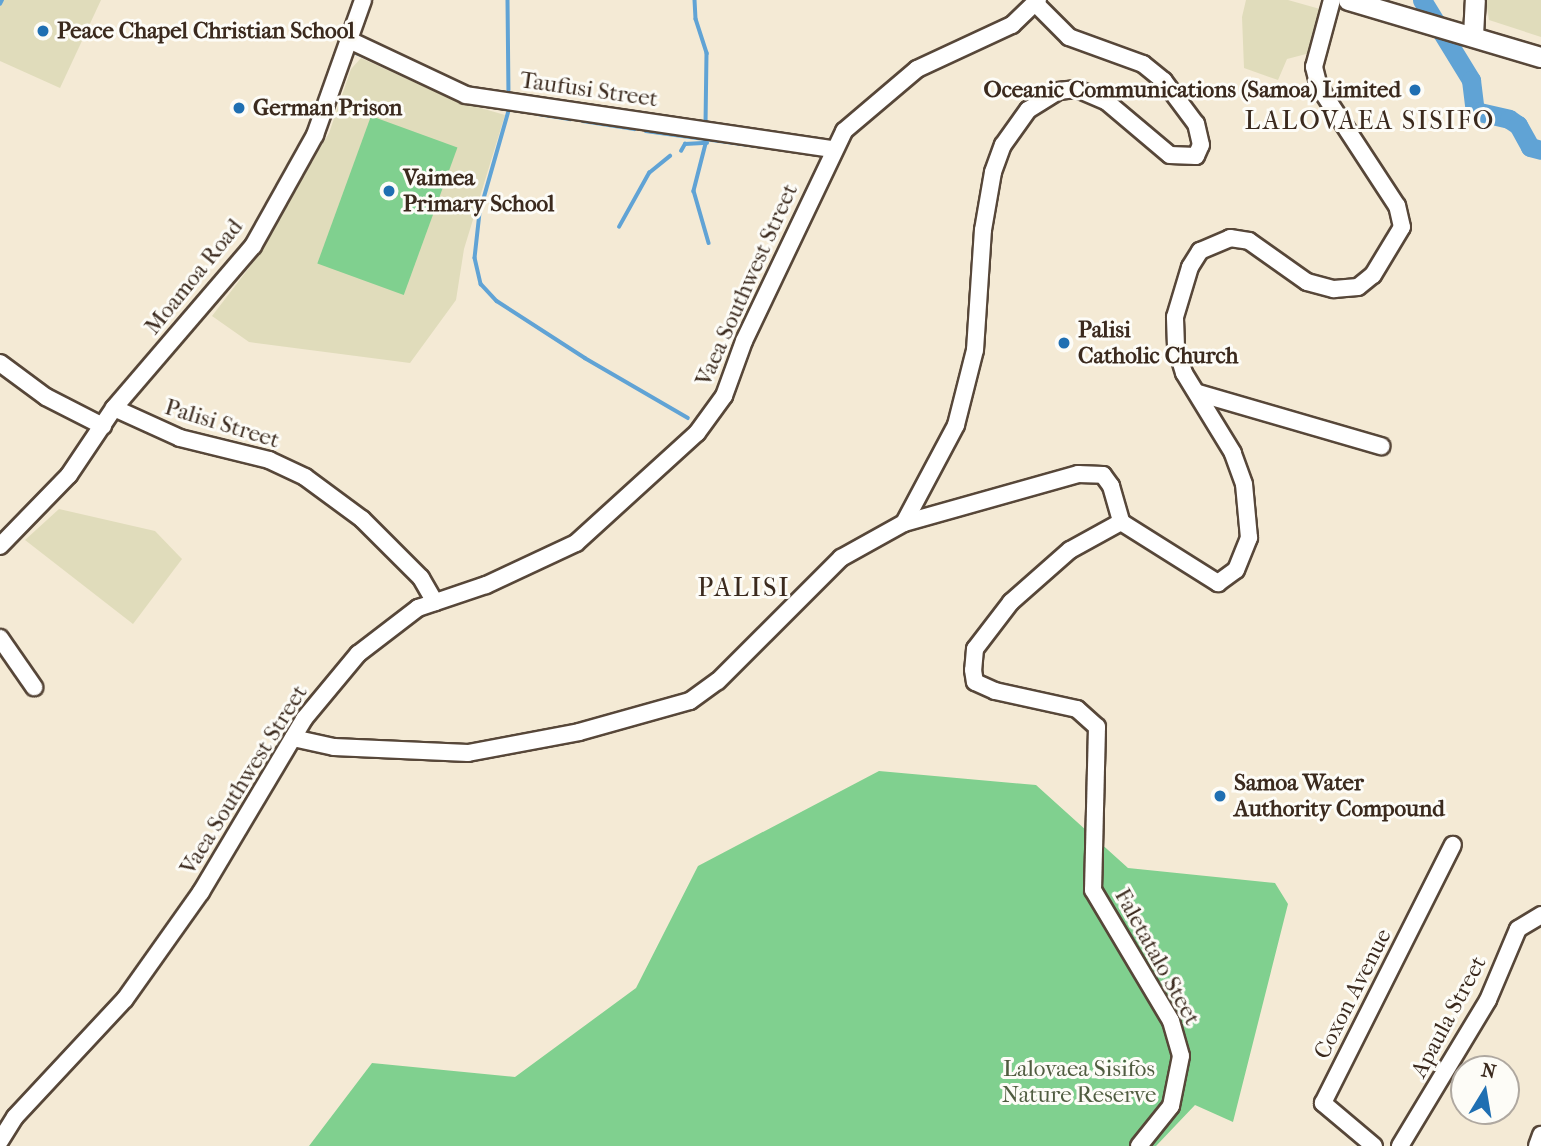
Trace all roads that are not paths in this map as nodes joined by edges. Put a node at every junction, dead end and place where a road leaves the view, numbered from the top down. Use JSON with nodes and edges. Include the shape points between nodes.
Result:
{"nodes":[{"id":1,"x":363,"y":0,"type":"edge"},
{"id":2,"x":1332,"y":0,"type":"edge"},
{"id":3,"x":1348,"y":0,"type":"edge"},
{"id":4,"x":1475,"y":0,"type":"edge"},
{"id":5,"x":1038,"y":2,"type":"edge"},
{"id":6,"x":1469,"y":33,"type":"junction"},
{"id":7,"x":349,"y":40,"type":"junction"},
{"id":8,"x":1541,"y":57,"type":"edge"},
{"id":9,"x":833,"y":149,"type":"junction"},
{"id":10,"x":0,"y":363,"type":"edge"},
{"id":11,"x":1198,"y":393,"type":"junction"},
{"id":12,"x":114,"y":408,"type":"junction"},
{"id":13,"x":103,"y":426,"type":"junction"},
{"id":14,"x":1381,"y":446,"type":"dead end"},
{"id":15,"x":1121,"y":522,"type":"junction"},
{"id":16,"x":904,"y":523,"type":"junction"},
{"id":17,"x":0,"y":546,"type":"edge"},
{"id":18,"x":435,"y":601,"type":"junction"},
{"id":19,"x":0,"y":638,"type":"edge"},
{"id":20,"x":34,"y":687,"type":"dead end"},
{"id":21,"x":293,"y":738,"type":"junction"},
{"id":22,"x":1453,"y":845,"type":"dead end"},
{"id":23,"x":1541,"y":915,"type":"edge"},
{"id":24,"x":1541,"y":1135,"type":"edge"},
{"id":25,"x":0,"y":1141,"type":"edge"},
{"id":26,"x":1139,"y":1146,"type":"edge"},
{"id":27,"x":1374,"y":1146,"type":"edge"},
{"id":28,"x":1400,"y":1146,"type":"edge"},
{"id":29,"x":1537,"y":1146,"type":"edge"}],
"edges":[{"from":1,"to":7,"type":"street","name":"Moamoa Road"},
{"from":2,"to":11,"type":"street","via":[[1314,67],[1319,87],[1397,206],[1402,227],[1373,275],[1358,287],[1334,289],[1307,282],[1249,241],[1230,238],[1200,251],[1190,267],[1175,317],[1176,347],[1184,373]]},
{"from":3,"to":6,"type":"main road"},
{"from":4,"to":6,"type":"main road"},
{"from":5,"to":9,"type":"street","name":"Vaea Southwest Street","via":[[1012,24],[917,69],[859,117]]},
{"from":5,"to":16,"type":"street","via":[[1069,37],[1143,64],[1164,80],[1196,124],[1201,145],[1196,156],[1170,155],[1107,102],[1077,89],[1058,91],[1028,110],[1003,145],[993,172],[983,230],[975,350],[956,425]]},
{"from":6,"to":8,"type":"main road"},
{"from":7,"to":9,"type":"street","name":"Taufusi Street","via":[[466,95]]},
{"from":7,"to":12,"type":"street","name":"Moamoa Road","via":[[315,135],[253,246]]},
{"from":9,"to":18,"type":"street","name":"Vaea Southwest Street","via":[[744,341],[724,396],[697,433],[576,542],[538,564]]},
{"from":10,"to":13,"type":"street","via":[[46,397]]},
{"from":11,"to":14,"type":"street"},
{"from":11,"to":15,"type":"street","via":[[1233,453],[1244,484],[1250,538],[1237,570],[1218,583]]},
{"from":12,"to":13,"type":"street","name":"Moamoa Road"},
{"from":12,"to":18,"type":"street","name":"Palisi Street","via":[[180,438],[269,460],[305,477],[362,519],[421,578]]},
{"from":13,"to":17,"type":"street","name":"Moamoa Road","via":[[69,475]]},
{"from":15,"to":16,"type":"street","via":[[1111,486],[1103,475],[1091,473],[1042,482]]},
{"from":15,"to":26,"type":"street","name":"Faletatalo Steet","via":[[1070,550],[1011,602],[975,649],[973,670],[975,682],[995,691],[1077,709],[1097,727],[1093,890],[1171,1021],[1181,1056],[1171,1106]]},
{"from":16,"to":21,"type":"street","via":[[841,558],[718,681],[690,701],[579,732],[468,753],[334,747]]},
{"from":18,"to":21,"type":"street","name":"Vaea Southwest Street","via":[[418,608],[358,654]]},
{"from":19,"to":20,"type":"street"},
{"from":21,"to":25,"type":"street","name":"Vaea Southwest Street","via":[[201,892],[125,999],[15,1116]]},
{"from":22,"to":27,"type":"street","name":"Coxon Avenue","via":[[1323,1103]]},
{"from":23,"to":28,"type":"street","name":"Apaula Street","via":[[1518,929],[1488,1000]]},
{"from":24,"to":29,"type":"street"}]}
